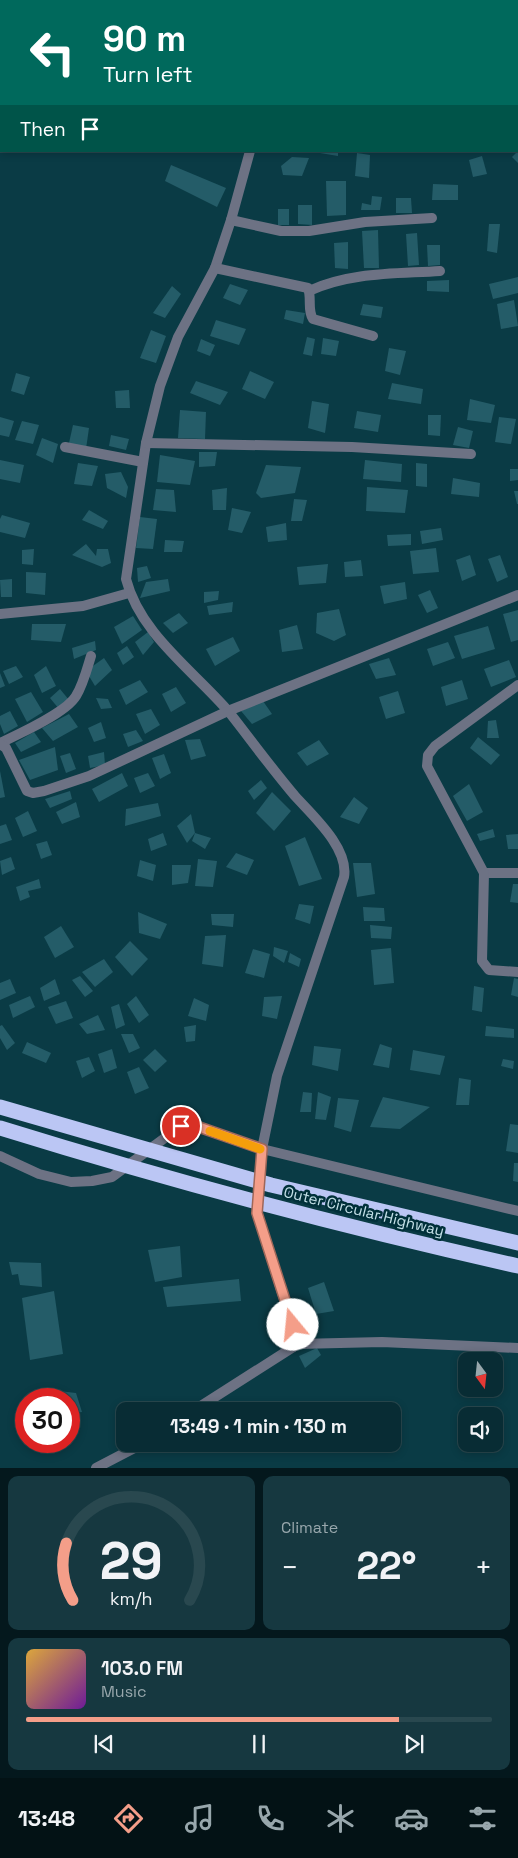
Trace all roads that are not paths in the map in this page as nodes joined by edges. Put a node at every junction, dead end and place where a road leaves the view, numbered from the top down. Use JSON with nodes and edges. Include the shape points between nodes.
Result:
{"nodes":[{"id":1,"x":250,"y":152,"type":"edge"},
{"id":2,"x":432,"y":218,"type":"dead end"},
{"id":3,"x":231,"y":220,"type":"junction"},
{"id":4,"x":215,"y":268,"type":"junction"},
{"id":5,"x":440,"y":271,"type":"dead end"},
{"id":6,"x":309,"y":291,"type":"junction"},
{"id":7,"x":373,"y":336,"type":"dead end"},
{"id":8,"x":146,"y":443,"type":"junction"},
{"id":9,"x":65,"y":447,"type":"dead end"},
{"id":10,"x":471,"y":454,"type":"dead end"},
{"id":11,"x":143,"y":462,"type":"junction"},
{"id":12,"x":129,"y":592,"type":"junction"},
{"id":13,"x":518,"y":595,"type":"edge"},
{"id":14,"x":0,"y":614,"type":"edge"},
{"id":15,"x":92,"y":656,"type":"dead end"},
{"id":16,"x":518,"y":685,"type":"edge"},
{"id":17,"x":228,"y":711,"type":"junction"},
{"id":18,"x":0,"y":744,"type":"edge"},
{"id":19,"x":484,"y":873,"type":"junction"},
{"id":20,"x":518,"y":873,"type":"edge"},
{"id":21,"x":518,"y":972,"type":"edge"},
{"id":22,"x":0,"y":1107,"type":"edge"},
{"id":23,"x":0,"y":1128,"type":"edge"},
{"id":24,"x":262,"y":1149,"type":"junction"},
{"id":25,"x":0,"y":1156,"type":"edge"},
{"id":26,"x":518,"y":1210,"type":"edge"},
{"id":27,"x":518,"y":1243,"type":"edge"},
{"id":28,"x":518,"y":1266,"type":"edge"},
{"id":29,"x":298,"y":1344,"type":"junction"},
{"id":30,"x":518,"y":1348,"type":"edge"},
{"id":31,"x":207,"y":1402,"type":"edge"},
{"id":32,"x":127,"y":1452,"type":"edge"},
{"id":33,"x":96,"y":1468,"type":"edge"}],
"edges":[{"from":1,"to":3,"type":"street"},
{"from":2,"to":3,"type":"street","via":[[364,222],[309,230],[280,230]]},
{"from":3,"to":4,"type":"street"},
{"from":4,"to":6,"type":"street","via":[[300,286]]},
{"from":4,"to":8,"type":"street","via":[[178,337],[160,386]]},
{"from":5,"to":6,"type":"street","via":[[354,276],[328,282]]},
{"from":6,"to":7,"type":"street","via":[[314,319]]},
{"from":8,"to":10,"type":"street","via":[[352,447]]},
{"from":8,"to":11,"type":"street"},
{"from":9,"to":11,"type":"street"},
{"from":11,"to":12,"type":"street","via":[[126,579]]},
{"from":12,"to":14,"type":"street","via":[[83,606]]},
{"from":12,"to":17,"type":"street","via":[[147,625]]},
{"from":13,"to":17,"type":"street"},
{"from":15,"to":18,"type":"street","via":[[76,696],[69,704]]},
{"from":16,"to":19,"type":"street","via":[[435,746],[428,755],[428,766]]},
{"from":17,"to":18,"type":"street","via":[[89,776],[33,793],[27,791],[6,748]]},
{"from":17,"to":24,"type":"street","via":[[327,833],[343,858],[345,868],[277,1076]]},
{"from":19,"to":20,"type":"street"},
{"from":19,"to":21,"type":"street","via":[[482,961],[489,970]]},
{"from":22,"to":27,"type":"highway","name":"Outer Circular Highway","bridge":true,"via":[[271,1185]]},
{"from":23,"to":28,"type":"highway","name":"Outer Circular Highway","bridge":true,"via":[[115,1164],[264,1204],[409,1242]]},
{"from":24,"to":25,"type":"street","via":[[196,1126],[181,1126],[112,1177],[78,1182],[40,1174]]},
{"from":24,"to":26,"type":"street"},
{"from":24,"to":29,"type":"street","via":[[257,1213]]},
{"from":29,"to":30,"type":"street","via":[[382,1342]]},
{"from":29,"to":31,"type":"street"},
{"from":32,"to":33,"type":"street"}]}
